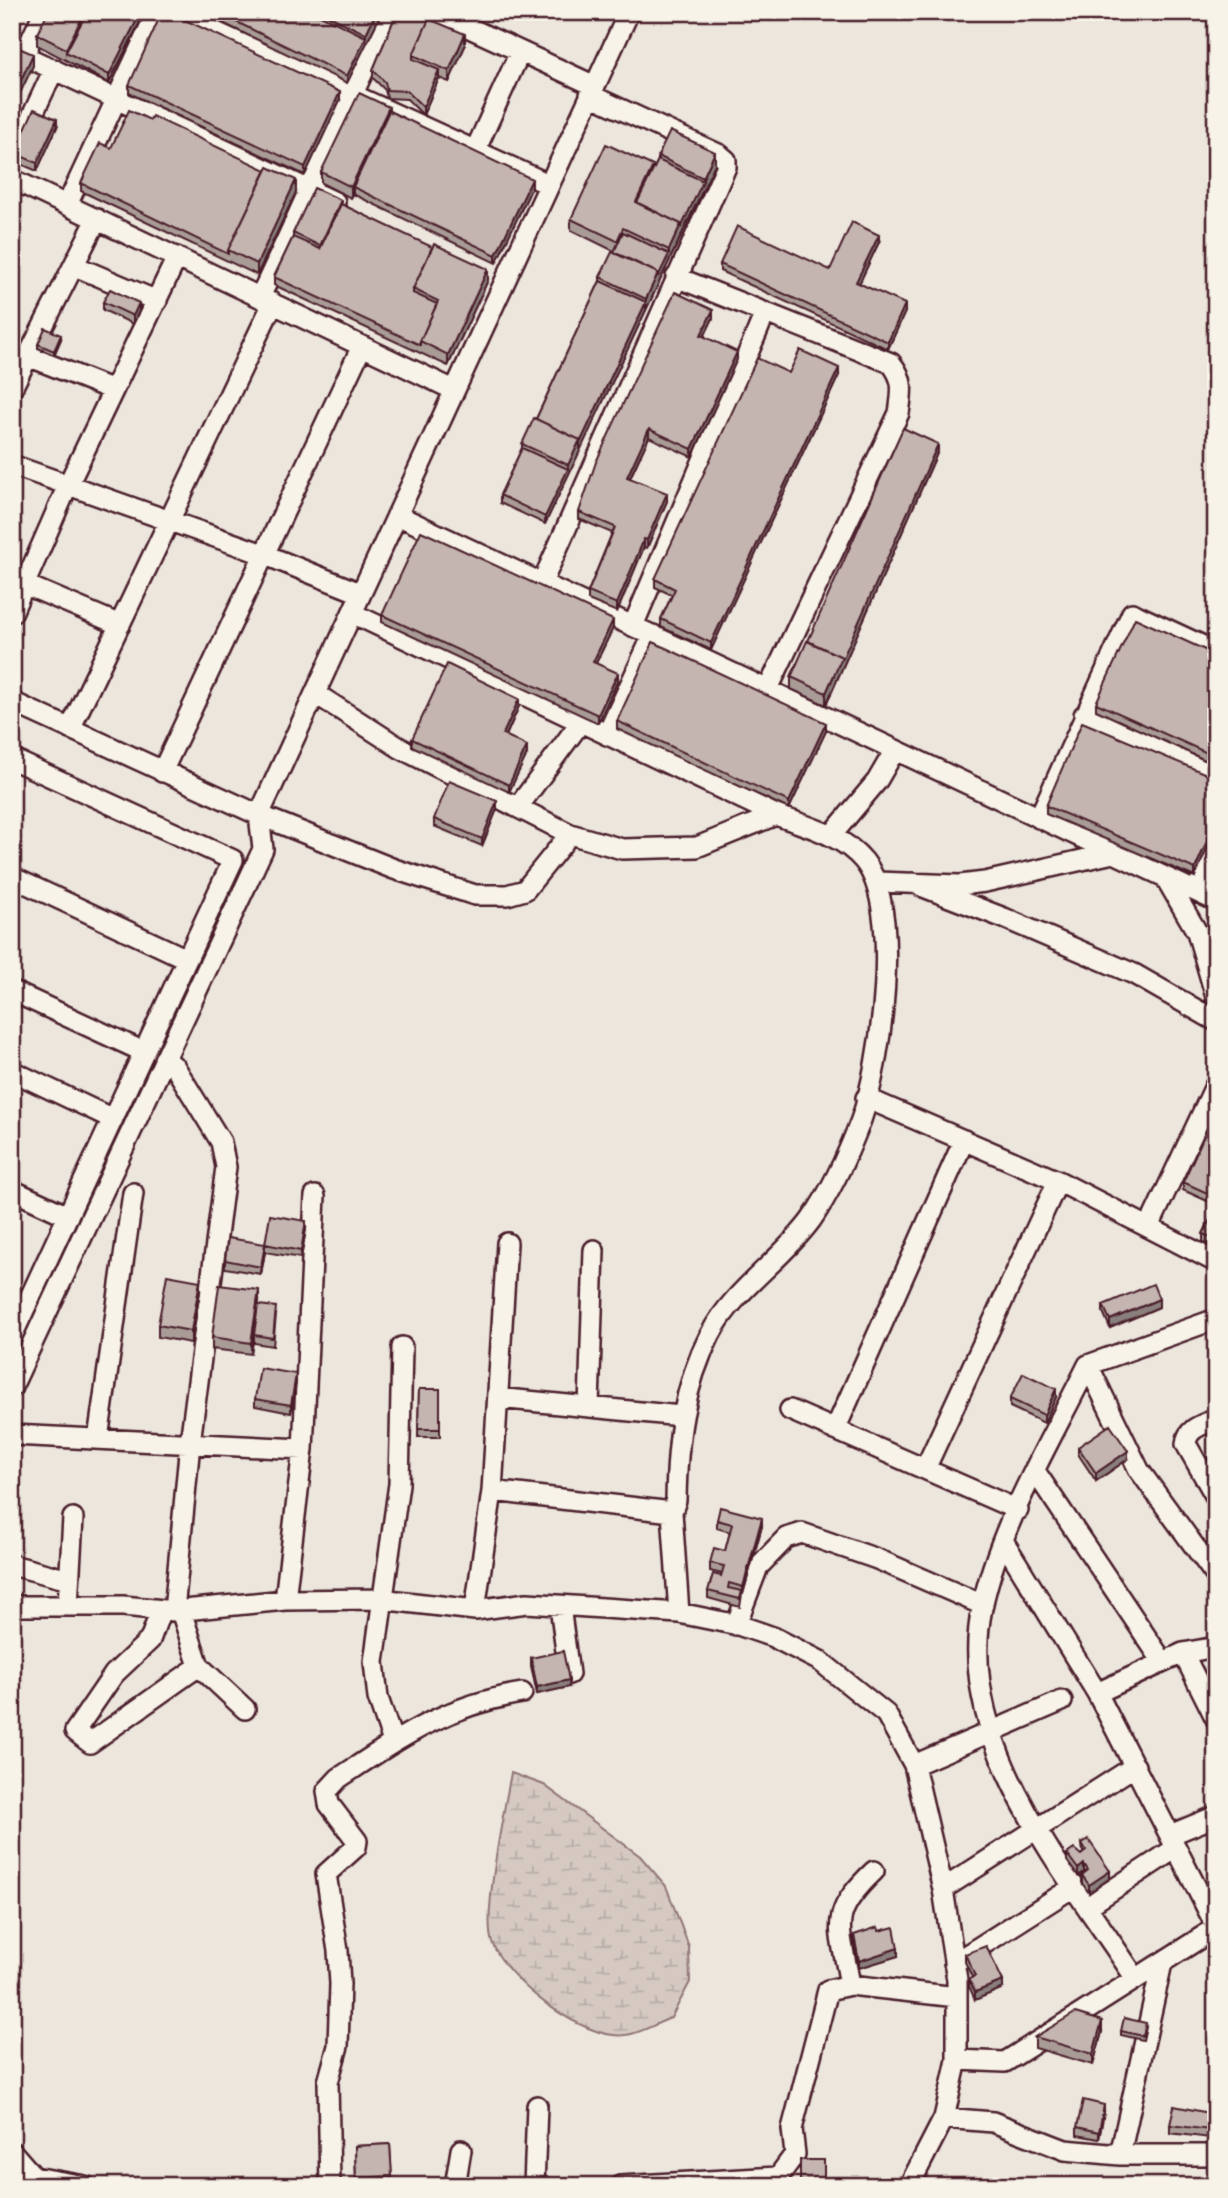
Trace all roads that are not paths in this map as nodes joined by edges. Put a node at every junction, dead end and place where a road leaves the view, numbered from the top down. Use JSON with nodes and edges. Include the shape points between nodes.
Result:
{"nodes":[{"id":1,"x":44,"y":12,"type":"edge"},
{"id":2,"x":157,"y":12,"type":"edge"},
{"id":3,"x":172,"y":12,"type":"edge"},
{"id":4,"x":392,"y":12,"type":"edge"},
{"id":5,"x":435,"y":12,"type":"edge"},
{"id":6,"x":629,"y":12,"type":"edge"},
{"id":7,"x":18,"y":52,"type":"edge"},
{"id":8,"x":520,"y":52,"type":"junction"},
{"id":9,"x":54,"y":69,"type":"junction"},
{"id":10,"x":593,"y":91,"type":"junction"},
{"id":11,"x":351,"y":93,"type":"junction"},
{"id":12,"x":118,"y":99,"type":"junction"},
{"id":13,"x":475,"y":151,"type":"junction"},
{"id":14,"x":12,"y":159,"type":"edge"},
{"id":15,"x":12,"y":179,"type":"edge"},
{"id":16,"x":548,"y":184,"type":"junction"},
{"id":17,"x":310,"y":190,"type":"junction"},
{"id":18,"x":67,"y":205,"type":"junction"},
{"id":19,"x":359,"y":213,"type":"edge"},
{"id":20,"x":97,"y":219,"type":"junction"},
{"id":21,"x":177,"y":257,"type":"junction"},
{"id":22,"x":75,"y":266,"type":"junction"},
{"id":23,"x":676,"y":277,"type":"junction"},
{"id":24,"x":266,"y":300,"type":"junction"},
{"id":25,"x":157,"y":301,"type":"junction"},
{"id":26,"x":765,"y":313,"type":"junction"},
{"id":27,"x":362,"y":346,"type":"junction"},
{"id":28,"x":28,"y":356,"type":"junction"},
{"id":29,"x":12,"y":388,"type":"edge"},
{"id":30,"x":113,"y":390,"type":"junction"},
{"id":31,"x":454,"y":390,"type":"junction"},
{"id":32,"x":12,"y":465,"type":"edge"},
{"id":33,"x":68,"y":485,"type":"junction"},
{"id":34,"x":397,"y":514,"type":"junction"},
{"id":35,"x":169,"y":521,"type":"junction"},
{"id":36,"x":262,"y":554,"type":"junction"},
{"id":37,"x":19,"y":582,"type":"edge"},
{"id":38,"x":542,"y":583,"type":"junction"},
{"id":39,"x":360,"y":593,"type":"junction"},
{"id":40,"x":12,"y":612,"type":"edge"},
{"id":41,"x":354,"y":614,"type":"junction"},
{"id":42,"x":120,"y":625,"type":"junction"},
{"id":43,"x":633,"y":626,"type":"junction"},
{"id":44,"x":653,"y":635,"type":"junction"},
{"id":45,"x":1216,"y":652,"type":"edge"},
{"id":46,"x":768,"y":689,"type":"junction"},
{"id":47,"x":316,"y":694,"type":"junction"},
{"id":48,"x":12,"y":702,"type":"edge"},
{"id":49,"x":1084,"y":715,"type":"junction"},
{"id":50,"x":580,"y":723,"type":"junction"},
{"id":51,"x":70,"y":729,"type":"junction"},
{"id":52,"x":607,"y":735,"type":"junction"},
{"id":53,"x":895,"y":750,"type":"junction"},
{"id":54,"x":12,"y":759,"type":"edge"},
{"id":55,"x":162,"y":772,"type":"junction"},
{"id":56,"x":1216,"y":777,"type":"edge"},
{"id":57,"x":518,"y":807,"type":"junction"},
{"id":58,"x":776,"y":815,"type":"junction"},
{"id":59,"x":259,"y":816,"type":"junction"},
{"id":60,"x":1039,"y":818,"type":"junction"},
{"id":61,"x":570,"y":834,"type":"junction"},
{"id":62,"x":831,"y":836,"type":"junction"},
{"id":63,"x":1216,"y":847,"type":"edge"},
{"id":64,"x":1113,"y":853,"type":"junction"},
{"id":65,"x":12,"y":877,"type":"edge"},
{"id":66,"x":1165,"y":877,"type":"junction"},
{"id":67,"x":877,"y":882,"type":"junction"},
{"id":68,"x":913,"y":883,"type":"junction"},
{"id":69,"x":1196,"y":891,"type":"junction"},
{"id":70,"x":1216,"y":901,"type":"edge"},
{"id":71,"x":187,"y":959,"type":"junction"},
{"id":72,"x":12,"y":990,"type":"edge"},
{"id":73,"x":1216,"y":997,"type":"edge"},
{"id":74,"x":1216,"y":1021,"type":"edge"},
{"id":75,"x":144,"y":1052,"type":"junction"},
{"id":76,"x":164,"y":1059,"type":"junction"},
{"id":77,"x":12,"y":1071,"type":"edge"},
{"id":78,"x":1216,"y":1084,"type":"edge"},
{"id":79,"x":866,"y":1098,"type":"junction"},
{"id":80,"x":113,"y":1119,"type":"junction"},
{"id":81,"x":964,"y":1140,"type":"junction"},
{"id":82,"x":1058,"y":1181,"type":"junction"},
{"id":83,"x":12,"y":1190,"type":"edge"},
{"id":84,"x":133,"y":1193,"type":"dead end"},
{"id":85,"x":315,"y":1196,"type":"dead end"},
{"id":86,"x":68,"y":1216,"type":"junction"},
{"id":87,"x":1149,"y":1227,"type":"junction"},
{"id":88,"x":507,"y":1242,"type":"dead end"},
{"id":89,"x":594,"y":1250,"type":"dead end"},
{"id":90,"x":1216,"y":1262,"type":"edge"},
{"id":91,"x":18,"y":1310,"type":"edge"},
{"id":92,"x":1216,"y":1319,"type":"edge"},
{"id":93,"x":12,"y":1336,"type":"edge"},
{"id":94,"x":402,"y":1347,"type":"dead end"},
{"id":95,"x":1088,"y":1365,"type":"junction"},
{"id":96,"x":12,"y":1387,"type":"edge"},
{"id":97,"x":498,"y":1398,"type":"junction"},
{"id":98,"x":589,"y":1407,"type":"junction"},
{"id":99,"x":790,"y":1410,"type":"dead end"},
{"id":100,"x":681,"y":1416,"type":"junction"},
{"id":101,"x":1216,"y":1419,"type":"edge"},
{"id":102,"x":835,"y":1430,"type":"junction"},
{"id":103,"x":12,"y":1435,"type":"edge"},
{"id":104,"x":98,"y":1439,"type":"junction"},
{"id":105,"x":190,"y":1443,"type":"junction"},
{"id":106,"x":303,"y":1448,"type":"junction"},
{"id":107,"x":925,"y":1469,"type":"junction"},
{"id":108,"x":1035,"y":1471,"type":"junction"},
{"id":109,"x":492,"y":1491,"type":"junction"},
{"id":110,"x":1216,"y":1497,"type":"edge"},
{"id":111,"x":1018,"y":1510,"type":"junction"},
{"id":112,"x":672,"y":1512,"type":"junction"},
{"id":113,"x":73,"y":1518,"type":"dead end"},
{"id":114,"x":1004,"y":1542,"type":"junction"},
{"id":115,"x":12,"y":1565,"type":"edge"},
{"id":116,"x":1216,"y":1576,"type":"edge"},
{"id":117,"x":69,"y":1580,"type":"junction"},
{"id":118,"x":380,"y":1599,"type":"junction"},
{"id":119,"x":285,"y":1600,"type":"junction"},
{"id":120,"x":68,"y":1605,"type":"junction"},
{"id":121,"x":982,"y":1605,"type":"junction"},
{"id":122,"x":12,"y":1606,"type":"edge"},
{"id":123,"x":560,"y":1606,"type":"junction"},
{"id":124,"x":475,"y":1610,"type":"junction"},
{"id":125,"x":172,"y":1611,"type":"junction"},
{"id":126,"x":679,"y":1613,"type":"junction"},
{"id":127,"x":736,"y":1625,"type":"junction"},
{"id":128,"x":1216,"y":1647,"type":"edge"},
{"id":129,"x":1183,"y":1653,"type":"junction"},
{"id":130,"x":1163,"y":1662,"type":"junction"},
{"id":131,"x":199,"y":1666,"type":"junction"},
{"id":132,"x":569,"y":1674,"type":"edge"},
{"id":133,"x":522,"y":1693,"type":"dead end"},
{"id":134,"x":1097,"y":1693,"type":"junction"},
{"id":135,"x":1062,"y":1701,"type":"dead end"},
{"id":136,"x":245,"y":1709,"type":"dead end"},
{"id":137,"x":1216,"y":1719,"type":"edge"},
{"id":138,"x":990,"y":1732,"type":"junction"},
{"id":139,"x":393,"y":1742,"type":"junction"},
{"id":140,"x":914,"y":1765,"type":"junction"},
{"id":141,"x":1135,"y":1766,"type":"junction"},
{"id":142,"x":1216,"y":1816,"type":"edge"},
{"id":143,"x":1037,"y":1829,"type":"junction"},
{"id":144,"x":1173,"y":1842,"type":"junction"},
{"id":145,"x":874,"y":1871,"type":"dead end"},
{"id":146,"x":1075,"y":1886,"type":"junction"},
{"id":147,"x":943,"y":1889,"type":"junction"},
{"id":148,"x":1088,"y":1906,"type":"junction"},
{"id":149,"x":1216,"y":1927,"type":"edge"},
{"id":150,"x":954,"y":1963,"type":"junction"},
{"id":151,"x":1162,"y":1963,"type":"junction"},
{"id":152,"x":1136,"y":1979,"type":"junction"},
{"id":153,"x":850,"y":1985,"type":"junction"},
{"id":154,"x":957,"y":1997,"type":"junction"},
{"id":155,"x":957,"y":2060,"type":"junction"},
{"id":156,"x":537,"y":2106,"type":"dead end"},
{"id":157,"x":944,"y":2118,"type":"junction"},
{"id":158,"x":461,"y":2150,"type":"dead end"},
{"id":159,"x":12,"y":2152,"type":"edge"},
{"id":160,"x":1120,"y":2155,"type":"junction"},
{"id":161,"x":1216,"y":2155,"type":"edge"},
{"id":162,"x":12,"y":2173,"type":"edge"},
{"id":163,"x":33,"y":2176,"type":"junction"},
{"id":164,"x":85,"y":2186,"type":"edge"},
{"id":165,"x":330,"y":2186,"type":"edge"},
{"id":166,"x":455,"y":2186,"type":"edge"},
{"id":167,"x":534,"y":2186,"type":"edge"},
{"id":168,"x":621,"y":2186,"type":"edge"},
{"id":169,"x":909,"y":2186,"type":"edge"}],
"edges":[{"from":1,"to":7,"type":"street"},
{"from":2,"to":12,"type":"street"},
{"from":3,"to":11,"type":"street"},
{"from":4,"to":11,"type":"street"},
{"from":5,"to":8,"type":"street"},
{"from":6,"to":10,"type":"street"},
{"from":7,"to":9,"type":"street"},
{"from":8,"to":10,"type":"street"},
{"from":8,"to":13,"type":"street"},
{"from":9,"to":12,"type":"street"},
{"from":9,"to":14,"type":"street"},
{"from":10,"to":16,"type":"street"},
{"from":10,"to":23,"type":"street","via":[[726,160]]},
{"from":11,"to":13,"type":"street"},
{"from":11,"to":17,"type":"street"},
{"from":12,"to":17,"type":"street"},
{"from":12,"to":18,"type":"street"},
{"from":13,"to":16,"type":"street"},
{"from":15,"to":18,"type":"street"},
{"from":16,"to":31,"type":"street","via":[[497,278]]},
{"from":17,"to":19,"type":"street"},
{"from":17,"to":24,"type":"street"},
{"from":18,"to":20,"type":"street"},
{"from":20,"to":21,"type":"street"},
{"from":20,"to":22,"type":"street"},
{"from":21,"to":24,"type":"street"},
{"from":21,"to":25,"type":"street"},
{"from":22,"to":25,"type":"street"},
{"from":22,"to":28,"type":"street"},
{"from":23,"to":26,"type":"street"},
{"from":23,"to":38,"type":"street"},
{"from":24,"to":27,"type":"street"},
{"from":24,"to":35,"type":"street"},
{"from":25,"to":30,"type":"street"},
{"from":26,"to":43,"type":"street"},
{"from":26,"to":46,"type":"street","via":[[891,363],[903,387],[899,413]]},
{"from":27,"to":31,"type":"street"},
{"from":27,"to":36,"type":"street"},
{"from":28,"to":29,"type":"street"},
{"from":28,"to":30,"type":"street"},
{"from":30,"to":33,"type":"street"},
{"from":31,"to":34,"type":"street"},
{"from":32,"to":33,"type":"street"},
{"from":33,"to":35,"type":"street"},
{"from":33,"to":37,"type":"street"},
{"from":34,"to":38,"type":"street"},
{"from":34,"to":39,"type":"street"},
{"from":35,"to":36,"type":"street"},
{"from":35,"to":42,"type":"street"},
{"from":36,"to":39,"type":"street"},
{"from":36,"to":55,"type":"street"},
{"from":37,"to":40,"type":"street"},
{"from":37,"to":42,"type":"street"},
{"from":38,"to":43,"type":"street"},
{"from":39,"to":41,"type":"street"},
{"from":41,"to":47,"type":"street"},
{"from":41,"to":50,"type":"street"},
{"from":42,"to":51,"type":"street"},
{"from":43,"to":44,"type":"street"},
{"from":44,"to":46,"type":"street"},
{"from":44,"to":52,"type":"street"},
{"from":45,"to":49,"type":"street","via":[[1132,612]]},
{"from":46,"to":53,"type":"street"},
{"from":47,"to":57,"type":"street","via":[[400,748]]},
{"from":47,"to":59,"type":"street"},
{"from":48,"to":51,"type":"street"},
{"from":49,"to":56,"type":"street"},
{"from":49,"to":60,"type":"street"},
{"from":50,"to":52,"type":"street"},
{"from":50,"to":57,"type":"street"},
{"from":51,"to":55,"type":"street"},
{"from":52,"to":58,"type":"street"},
{"from":53,"to":60,"type":"street"},
{"from":53,"to":62,"type":"street"},
{"from":54,"to":71,"type":"street","via":[[233,860]]},
{"from":55,"to":59,"type":"street"},
{"from":57,"to":61,"type":"street"},
{"from":58,"to":61,"type":"street","via":[[697,846],[622,849]]},
{"from":58,"to":62,"type":"street"},
{"from":59,"to":61,"type":"street","via":[[475,895],[525,890]]},
{"from":59,"to":76,"type":"street","via":[[263,849]]},
{"from":60,"to":64,"type":"street"},
{"from":62,"to":67,"type":"street","via":[[852,849]]},
{"from":63,"to":69,"type":"street"},
{"from":64,"to":66,"type":"street"},
{"from":64,"to":68,"type":"street","via":[[985,882]]},
{"from":65,"to":71,"type":"street"},
{"from":66,"to":69,"type":"street"},
{"from":66,"to":73,"type":"street","via":[[1197,932]]},
{"from":67,"to":68,"type":"street"},
{"from":67,"to":79,"type":"street","via":[[884,908],[885,967],[879,1036]]},
{"from":68,"to":74,"type":"street","via":[[1134,974]]},
{"from":69,"to":70,"type":"street"},
{"from":71,"to":75,"type":"street"},
{"from":72,"to":75,"type":"street"},
{"from":75,"to":80,"type":"street"},
{"from":76,"to":96,"type":"street"},
{"from":76,"to":105,"type":"street","via":[[175,1067],[221,1142],[226,1167]]},
{"from":77,"to":80,"type":"street"},
{"from":78,"to":87,"type":"street"},
{"from":79,"to":81,"type":"street"},
{"from":79,"to":100,"type":"street","via":[[849,1149],[810,1220],[725,1311],[710,1334]]},
{"from":80,"to":86,"type":"street"},
{"from":81,"to":82,"type":"street"},
{"from":81,"to":102,"type":"street"},
{"from":82,"to":87,"type":"street"},
{"from":82,"to":107,"type":"street"},
{"from":83,"to":86,"type":"street"},
{"from":84,"to":104,"type":"street"},
{"from":85,"to":106,"type":"street"},
{"from":86,"to":91,"type":"street"},
{"from":87,"to":90,"type":"street"},
{"from":88,"to":97,"type":"street"},
{"from":89,"to":98,"type":"street"},
{"from":91,"to":93,"type":"street"},
{"from":92,"to":95,"type":"street"},
{"from":94,"to":118,"type":"street","via":[[399,1485]]},
{"from":95,"to":108,"type":"street"},
{"from":95,"to":116,"type":"street","via":[[1139,1470]]},
{"from":97,"to":98,"type":"street"},
{"from":97,"to":109,"type":"street"},
{"from":98,"to":100,"type":"street"},
{"from":99,"to":102,"type":"street"},
{"from":100,"to":112,"type":"street"},
{"from":101,"to":110,"type":"street","via":[[1192,1429],[1186,1444]]},
{"from":102,"to":107,"type":"street"},
{"from":103,"to":104,"type":"street"},
{"from":104,"to":105,"type":"street"},
{"from":105,"to":106,"type":"street"},
{"from":105,"to":125,"type":"street"},
{"from":106,"to":119,"type":"street"},
{"from":107,"to":111,"type":"street"},
{"from":108,"to":111,"type":"street"},
{"from":108,"to":130,"type":"street"},
{"from":109,"to":112,"type":"street"},
{"from":109,"to":124,"type":"street"},
{"from":111,"to":114,"type":"street"},
{"from":112,"to":126,"type":"street"},
{"from":113,"to":117,"type":"street"},
{"from":114,"to":121,"type":"street"},
{"from":114,"to":134,"type":"street"},
{"from":115,"to":117,"type":"street"},
{"from":117,"to":120,"type":"street"},
{"from":118,"to":119,"type":"street"},
{"from":118,"to":124,"type":"street"},
{"from":118,"to":139,"type":"street","via":[[373,1662],[378,1698]]},
{"from":119,"to":125,"type":"street"},
{"from":120,"to":122,"type":"street"},
{"from":120,"to":125,"type":"street"},
{"from":121,"to":127,"type":"street","via":[[877,1559],[802,1533],[786,1538],[758,1567]]},
{"from":121,"to":138,"type":"street","via":[[982,1693]]},
{"from":123,"to":124,"type":"street","via":[[527,1603]]},
{"from":123,"to":126,"type":"street"},
{"from":123,"to":132,"type":"street"},
{"from":125,"to":131,"type":"street"},
{"from":125,"to":131,"type":"street","via":[[114,1674],[75,1731],[90,1743]]},
{"from":126,"to":127,"type":"street"},
{"from":127,"to":140,"type":"street","via":[[773,1637],[849,1682],[886,1714]]},
{"from":128,"to":129,"type":"street"},
{"from":129,"to":130,"type":"street"},
{"from":129,"to":137,"type":"street"},
{"from":130,"to":134,"type":"street"},
{"from":131,"to":136,"type":"street"},
{"from":133,"to":139,"type":"street","via":[[435,1717]]},
{"from":134,"to":141,"type":"street"},
{"from":135,"to":138,"type":"street"},
{"from":138,"to":140,"type":"street"},
{"from":138,"to":143,"type":"street","via":[[1011,1784]]},
{"from":139,"to":165,"type":"street","via":[[327,1791],[329,1804],[357,1841],[326,1874],[340,1984],[338,2046],[328,2082]]},
{"from":140,"to":147,"type":"street"},
{"from":141,"to":143,"type":"street"},
{"from":141,"to":144,"type":"street"},
{"from":142,"to":144,"type":"street"},
{"from":143,"to":146,"type":"street"},
{"from":143,"to":147,"type":"street"},
{"from":144,"to":148,"type":"street"},
{"from":144,"to":149,"type":"street"},
{"from":145,"to":153,"type":"street","via":[[848,1895],[839,1921]]},
{"from":146,"to":148,"type":"street"},
{"from":146,"to":150,"type":"street"},
{"from":147,"to":150,"type":"street"},
{"from":148,"to":152,"type":"street"},
{"from":149,"to":151,"type":"street"},
{"from":150,"to":154,"type":"street"},
{"from":151,"to":152,"type":"street"},
{"from":151,"to":160,"type":"street"},
{"from":152,"to":155,"type":"street","via":[[1005,2062]]},
{"from":153,"to":154,"type":"street"},
{"from":153,"to":168,"type":"street","via":[[828,1990],[823,2003],[792,2129],[794,2154],[783,2172],[778,2176]]},
{"from":154,"to":155,"type":"street"},
{"from":155,"to":157,"type":"street"},
{"from":156,"to":167,"type":"street"},
{"from":157,"to":160,"type":"street","via":[[993,2122],[1065,2150]]},
{"from":157,"to":169,"type":"street"},
{"from":158,"to":166,"type":"street"},
{"from":159,"to":163,"type":"street"},
{"from":160,"to":161,"type":"street"},
{"from":162,"to":163,"type":"street"},
{"from":163,"to":164,"type":"street"}]}
